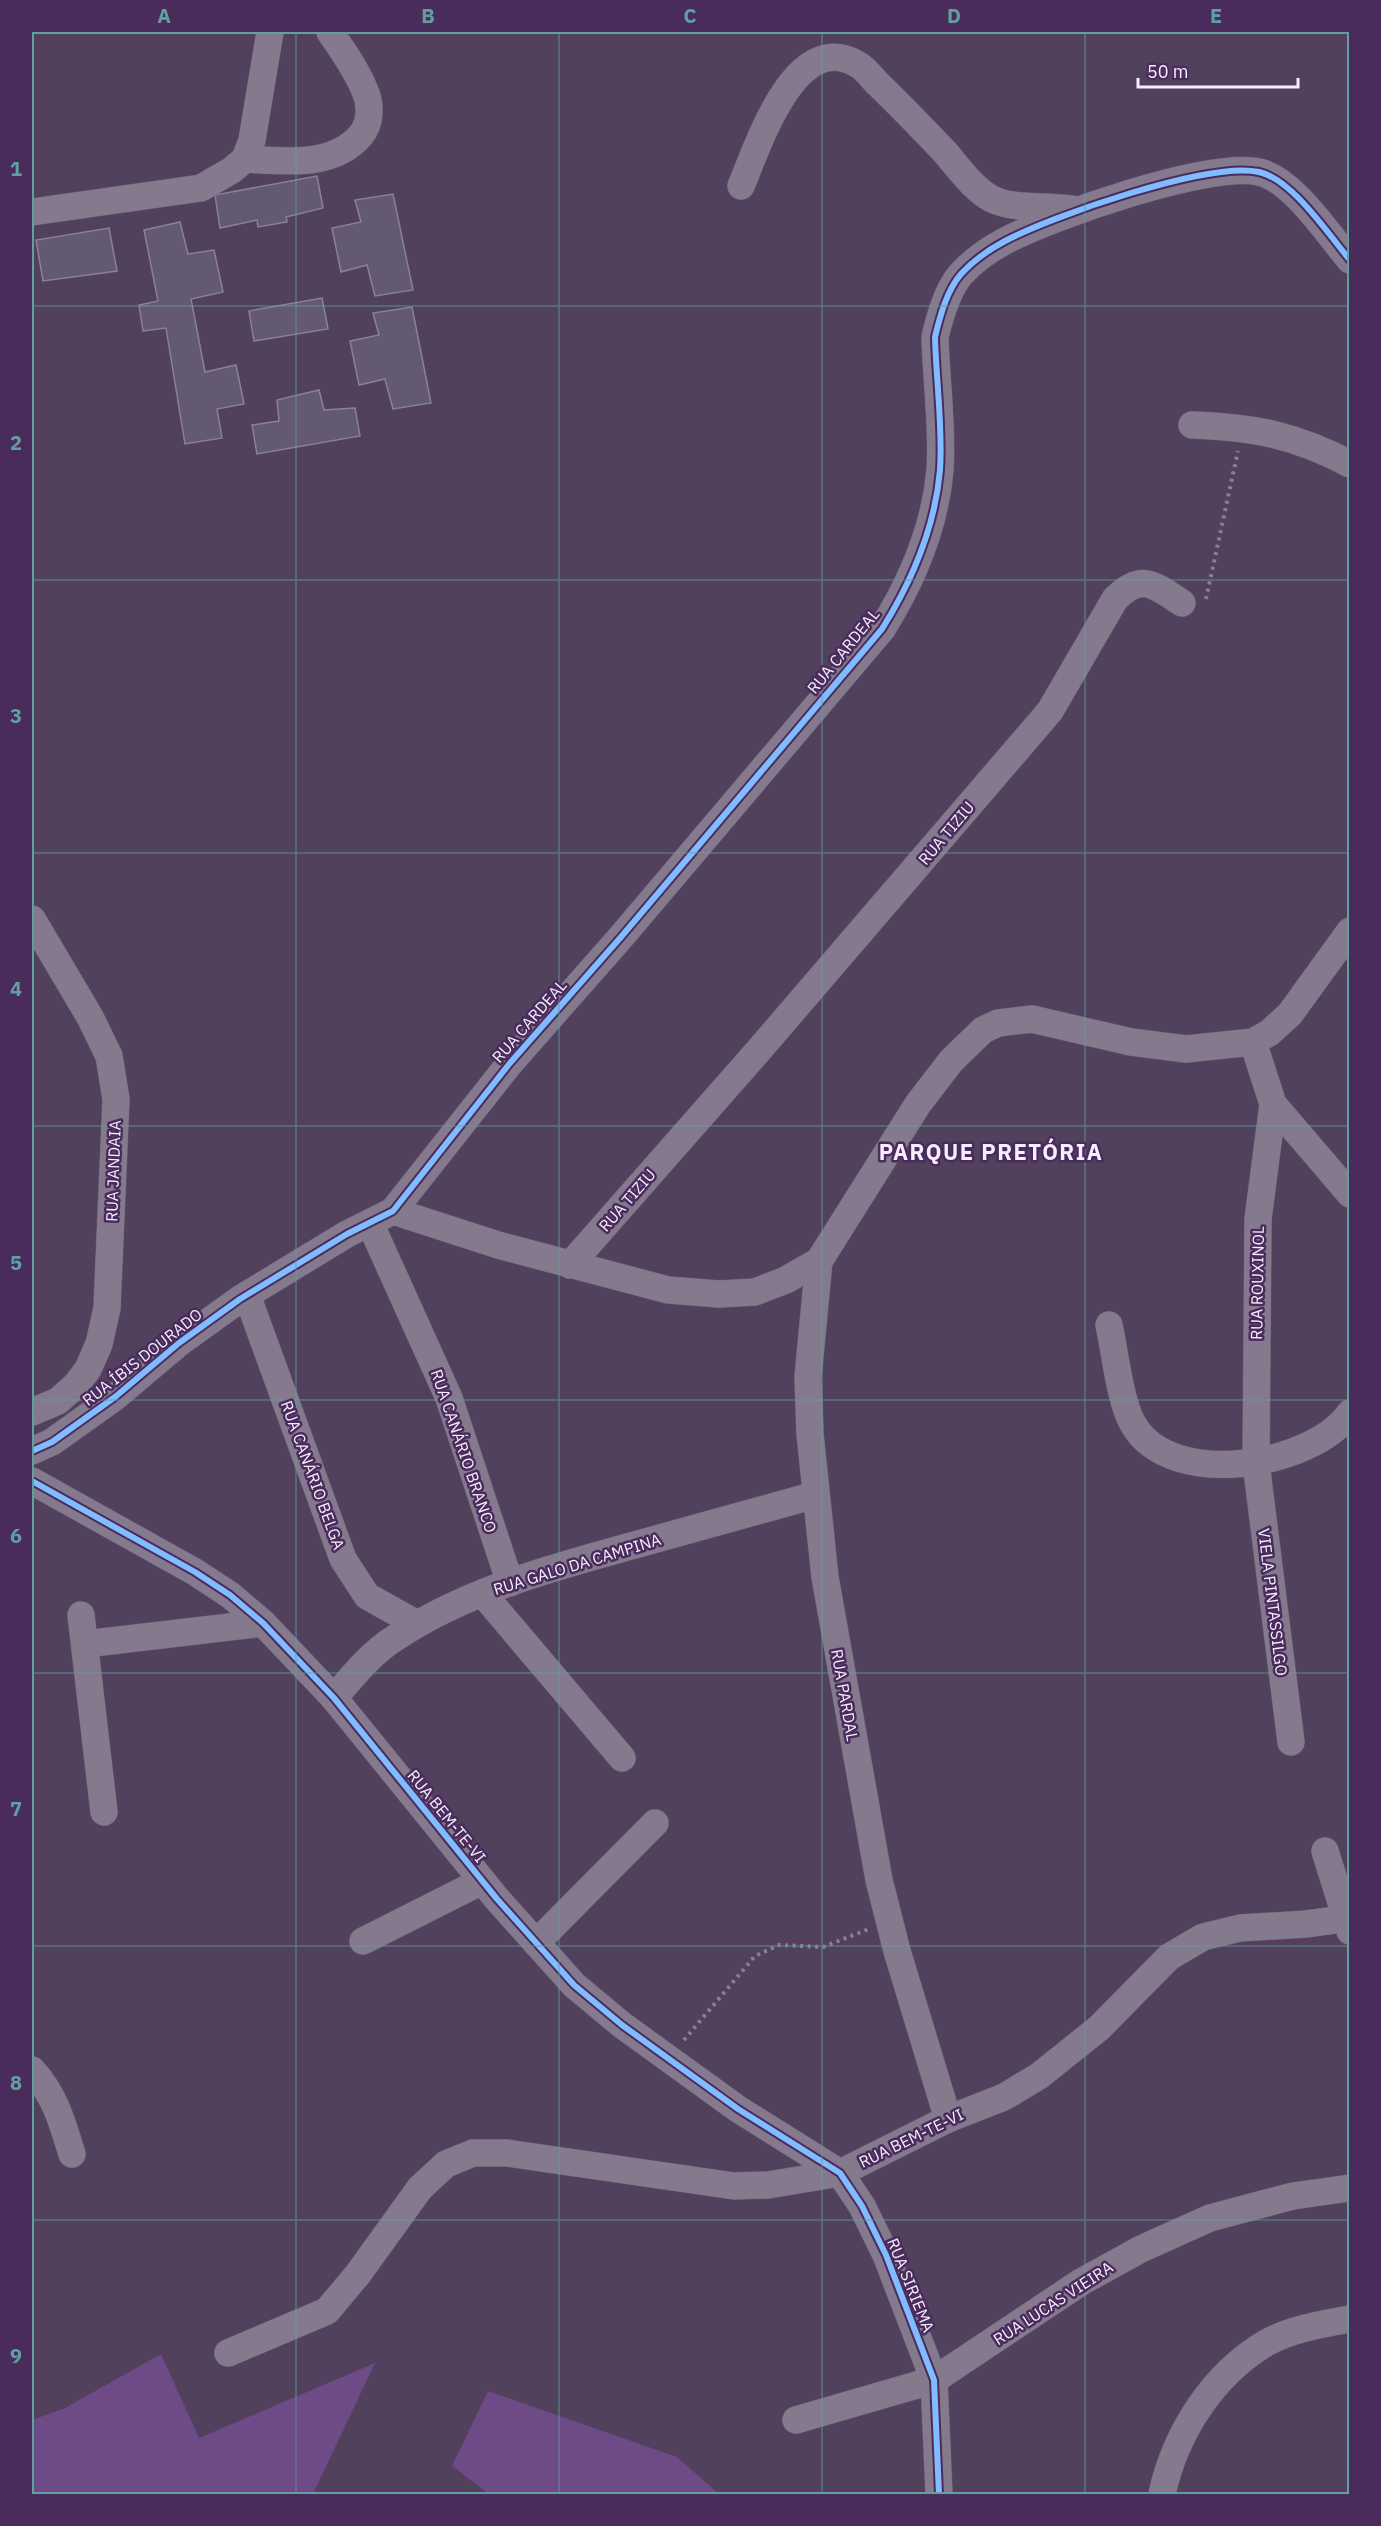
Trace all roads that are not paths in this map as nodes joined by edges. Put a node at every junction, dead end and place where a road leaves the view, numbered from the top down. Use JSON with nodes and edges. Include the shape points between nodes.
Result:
{"nodes":[{"id":1,"x":270,"y":32,"type":"edge"},
{"id":2,"x":330,"y":32,"type":"edge"},
{"id":3,"x":245,"y":159,"type":"junction"},
{"id":4,"x":741,"y":186,"type":"dead end"},
{"id":5,"x":1078,"y":210,"type":"junction"},
{"id":6,"x":32,"y":212,"type":"edge"},
{"id":7,"x":1350,"y":260,"type":"edge"},
{"id":8,"x":1192,"y":425,"type":"dead end"},
{"id":9,"x":1350,"y":464,"type":"edge"},
{"id":10,"x":1182,"y":603,"type":"road end"},
{"id":11,"x":32,"y":919,"type":"edge"},
{"id":12,"x":1350,"y":931,"type":"edge"},
{"id":13,"x":1253,"y":1042,"type":"junction"},
{"id":14,"x":1273,"y":1104,"type":"junction"},
{"id":15,"x":1350,"y":1194,"type":"edge"},
{"id":16,"x":382,"y":1217,"type":"junction"},
{"id":17,"x":819,"y":1261,"type":"junction"},
{"id":18,"x":570,"y":1264,"type":"junction"},
{"id":19,"x":247,"y":1295,"type":"junction"},
{"id":20,"x":1109,"y":1325,"type":"dead end"},
{"id":21,"x":32,"y":1412,"type":"edge"},
{"id":22,"x":1350,"y":1413,"type":"edge"},
{"id":23,"x":32,"y":1451,"type":"edge"},
{"id":24,"x":1256,"y":1463,"type":"junction"},
{"id":25,"x":32,"y":1481,"type":"edge"},
{"id":26,"x":815,"y":1495,"type":"junction"},
{"id":27,"x":510,"y":1583,"type":"junction"},
{"id":28,"x":483,"y":1594,"type":"junction"},
{"id":29,"x":81,"y":1615,"type":"dead end"},
{"id":30,"x":263,"y":1623,"type":"junction"},
{"id":31,"x":417,"y":1624,"type":"junction"},
{"id":32,"x":85,"y":1644,"type":"junction"},
{"id":33,"x":334,"y":1698,"type":"junction"},
{"id":34,"x":1291,"y":1742,"type":"dead end"},
{"id":35,"x":622,"y":1758,"type":"dead end"},
{"id":36,"x":104,"y":1812,"type":"dead end"},
{"id":37,"x":655,"y":1823,"type":"dead end"},
{"id":38,"x":1325,"y":1851,"type":"dead end"},
{"id":39,"x":482,"y":1881,"type":"junction"},
{"id":40,"x":1348,"y":1922,"type":"edge"},
{"id":41,"x":363,"y":1941,"type":"dead end"},
{"id":42,"x":536,"y":1943,"type":"junction"},
{"id":43,"x":32,"y":2070,"type":"edge"},
{"id":44,"x":948,"y":2119,"type":"junction"},
{"id":45,"x":72,"y":2154,"type":"dead end"},
{"id":46,"x":840,"y":2173,"type":"junction"},
{"id":47,"x":1350,"y":2188,"type":"edge"},
{"id":48,"x":1350,"y":2319,"type":"edge"},
{"id":49,"x":228,"y":2353,"type":"dead end"},
{"id":50,"x":934,"y":2380,"type":"junction"},
{"id":51,"x":796,"y":2420,"type":"dead end"},
{"id":52,"x":939,"y":2494,"type":"edge"},
{"id":53,"x":1162,"y":2494,"type":"edge"}],
"edges":[{"from":1,"to":3,"type":"street","via":[[252,140]]},
{"from":2,"to":3,"type":"street","via":[[366,91],[370,113],[365,130],[339,154],[322,159]]},
{"from":3,"to":6,"type":"street","via":[[218,181],[201,188]]},
{"from":4,"to":5,"type":"street","via":[[786,89],[818,59],[837,58],[857,64],[980,191],[1005,203]]},
{"from":5,"to":7,"type":"street","name":"RUA CARDEAL","via":[[1204,175],[1235,170],[1260,172],[1285,185]]},
{"from":5,"to":16,"type":"street","name":"RUA CARDEAL","via":[[1005,241],[961,275],[951,291],[935,337],[940,470],[932,517],[906,590],[882,629]]},
{"from":8,"to":9,"type":"street","via":[[1243,427],[1286,437]]},
{"from":10,"to":18,"type":"street","name":"RUA TIZIU","via":[[1154,584],[1137,583],[1115,599],[1050,711]]},
{"from":11,"to":21,"type":"street","name":"RUA JANDAIA","via":[[109,1056],[116,1099],[107,1308],[99,1344],[76,1385],[58,1401]]},
{"from":12,"to":13,"type":"street","via":[[1290,1014]]},
{"from":13,"to":14,"type":"street"},
{"from":13,"to":17,"type":"street","via":[[1186,1049],[1131,1042],[1032,1019],[998,1023],[983,1030],[951,1061],[918,1104]]},
{"from":14,"to":15,"type":"street"},
{"from":14,"to":24,"type":"street","name":"RUA ROUXINOL","via":[[1258,1219]]},
{"from":16,"to":18,"type":"street"},
{"from":16,"to":19,"type":"street","name":"RUA ÍBIS DOURADO"},
{"from":16,"to":27,"type":"street","name":"RUA CANÁRIO BRANCO","via":[[449,1398]]},
{"from":17,"to":18,"type":"street","via":[[786,1281],[755,1293],[719,1294],[668,1290]]},
{"from":17,"to":26,"type":"street","name":"RUA PARDAL","via":[[808,1377]]},
{"from":19,"to":23,"type":"street","name":"RUA ÍBIS DOURADO","via":[[179,1343],[115,1397],[52,1442]]},
{"from":19,"to":31,"type":"street","name":"RUA CANÁRIO BELGA","via":[[343,1559],[367,1596]]},
{"from":20,"to":24,"type":"street","via":[[1126,1403],[1133,1424],[1144,1437],[1176,1458],[1212,1464]]},
{"from":22,"to":24,"type":"street","via":[[1333,1431]]},
{"from":24,"to":34,"type":"street","name":"VIELA PINTASSILGO"},
{"from":25,"to":30,"type":"street","name":"RUA BEM-TE-VI","via":[[195,1572]]},
{"from":26,"to":27,"type":"street","name":"RUA GALO DA CAMPINA"},
{"from":26,"to":44,"type":"street","name":"RUA PARDAL","via":[[851,1733],[889,1922]]},
{"from":27,"to":28,"type":"street","name":"RUA GALO DA CAMPINA"},
{"from":28,"to":31,"type":"street","name":"RUA GALO DA CAMPINA"},
{"from":28,"to":35,"type":"street"},
{"from":29,"to":32,"type":"street"},
{"from":30,"to":32,"type":"street"},
{"from":30,"to":33,"type":"street","name":"RUA BEM-TE-VI"},
{"from":31,"to":33,"type":"street","name":"RUA GALO DA CAMPINA","via":[[364,1664]]},
{"from":32,"to":36,"type":"street"},
{"from":33,"to":39,"type":"street","name":"RUA BEM-TE-VI"},
{"from":37,"to":42,"type":"street"},
{"from":38,"to":40,"type":"street"},
{"from":39,"to":41,"type":"street"},
{"from":39,"to":42,"type":"street","name":"RUA BEM-TE-VI"},
{"from":40,"to":44,"type":"street","name":"RUA BEM-TE-VI","via":[[1240,1928],[1203,1937],[1169,1957],[1099,2028],[1039,2076],[1004,2097]]},
{"from":42,"to":46,"type":"street","name":"RUA BEM-TE-VI","via":[[574,1985],[622,2025],[738,2109]]},
{"from":43,"to":45,"type":"street","via":[[57,2106]]},
{"from":44,"to":46,"type":"street","name":"RUA BEM-TE-VI"},
{"from":46,"to":49,"type":"street","via":[[768,2185],[734,2186],[507,2153],[473,2153],[446,2164],[420,2188],[327,2311]]},
{"from":46,"to":50,"type":"street","name":"RUA SIRIEMA","via":[[862,2206],[886,2255]]},
{"from":47,"to":50,"type":"street","name":"RUA LUCAS VIEIRA","via":[[1293,2196],[1210,2218],[1141,2249],[1081,2282]]},
{"from":48,"to":53,"type":"street","via":[[1316,2325],[1268,2342],[1231,2367],[1186,2427]]},
{"from":50,"to":51,"type":"street","name":"RUA LUCAS VIEIRA"},
{"from":50,"to":52,"type":"street","name":"RUA SIRIEMA"}]}
